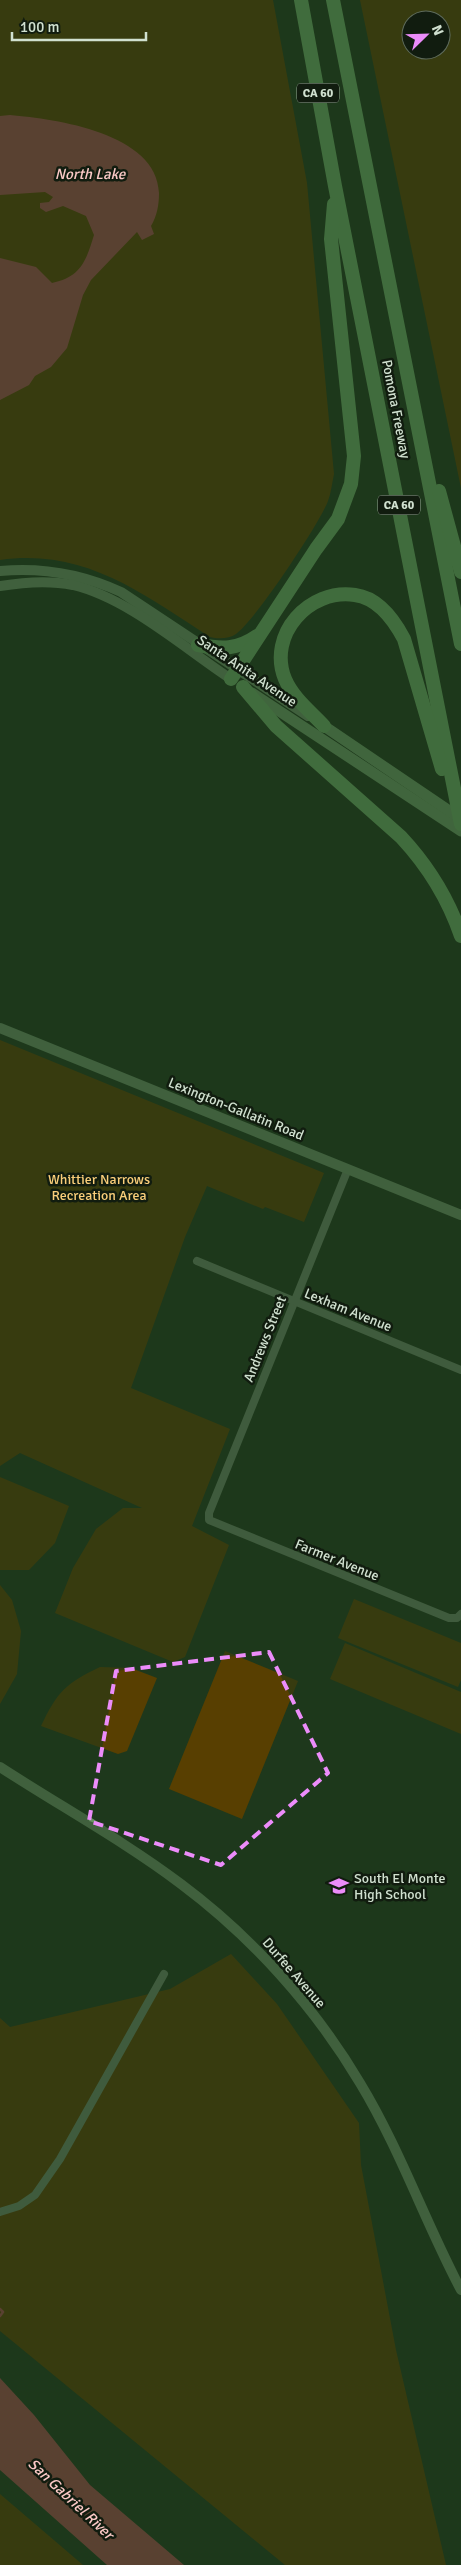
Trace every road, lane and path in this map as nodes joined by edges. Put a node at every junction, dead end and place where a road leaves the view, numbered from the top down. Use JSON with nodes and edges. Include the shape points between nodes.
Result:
{"nodes":[{"id":1,"x":301,"y":0,"type":"edge"},
{"id":2,"x":333,"y":0,"type":"edge"},
{"id":3,"x":335,"y":186,"type":"junction"},
{"id":4,"x":404,"y":361,"type":"junction"},
{"id":5,"x":0,"y":571,"type":"edge"},
{"id":6,"x":461,"y":572,"type":"edge"},
{"id":7,"x":0,"y":586,"type":"edge"},
{"id":8,"x":261,"y":632,"type":"junction"},
{"id":9,"x":461,"y":644,"type":"edge"},
{"id":10,"x":198,"y":645,"type":"junction"},
{"id":11,"x":237,"y":679,"type":"junction"},
{"id":12,"x":324,"y":726,"type":"junction"},
{"id":13,"x":461,"y":819,"type":"edge"},
{"id":14,"x":461,"y":824,"type":"edge"},
{"id":15,"x":461,"y":831,"type":"edge"},
{"id":16,"x":461,"y":936,"type":"edge"},
{"id":17,"x":0,"y":1028,"type":"edge"},
{"id":18,"x":348,"y":1169,"type":"junction"},
{"id":19,"x":461,"y":1215,"type":"edge"},
{"id":20,"x":197,"y":1261,"type":"dead end"},
{"id":21,"x":294,"y":1302,"type":"junction"},
{"id":22,"x":461,"y":1370,"type":"edge"},
{"id":23,"x":209,"y":1520,"type":"joint"},
{"id":24,"x":459,"y":1616,"type":"edge"},
{"id":25,"x":0,"y":1767,"type":"edge"},
{"id":26,"x":164,"y":1974,"type":"dead end"},
{"id":27,"x":0,"y":2212,"type":"edge"},
{"id":28,"x":461,"y":2290,"type":"edge"}],
"edges":[{"from":1,"to":3,"type":"highway","name":"Pomona Freeway","number":"CA 60"},
{"from":2,"to":4,"type":"highway","name":"Pomona Freeway","number":"CA 60"},
{"from":3,"to":8,"type":"highway","via":[[331,239],[354,456],[352,478],[338,519]]},
{"from":3,"to":14,"type":"highway","name":"Pomona Freeway","number":"CA 60"},
{"from":4,"to":6,"type":"highway"},
{"from":4,"to":9,"type":"highway","name":"Pomona Freeway","number":"CA 60"},
{"from":5,"to":10,"type":"main road","name":"Santa Anita Avenue","via":[[43,570],[96,581],[121,592]]},
{"from":7,"to":11,"type":"main road","name":"Santa Anita Avenue","via":[[48,582],[94,592],[140,616]]},
{"from":8,"to":10,"type":"highway","via":[[247,643],[231,648]]},
{"from":8,"to":11,"type":"highway"},
{"from":10,"to":11,"type":"main road","name":"Santa Anita Avenue"},
{"from":11,"to":12,"type":"main road","name":"Santa Anita Avenue"},
{"from":11,"to":15,"type":"main road","name":"Santa Anita Avenue"},
{"from":11,"to":16,"type":"highway","via":[[276,726],[402,837],[417,854],[440,888]]},
{"from":12,"to":13,"type":"main road","name":"Santa Anita Avenue"},
{"from":12,"to":15,"type":"highway","via":[[293,693],[285,678],[283,643],[286,631],[303,610],[319,600],[355,595],[383,609],[396,623],[404,640]]},
{"from":17,"to":18,"type":"main road","name":"Lexington-Gallatin Road"},
{"from":18,"to":19,"type":"main road","name":"Lexington-Gallatin Road"},
{"from":18,"to":21,"type":"street","name":"Andrews Street"},
{"from":20,"to":21,"type":"street","name":"Lexham Avenue"},
{"from":21,"to":22,"type":"street","name":"Lexham Avenue"},
{"from":21,"to":23,"type":"street","name":"Andrews Street","via":[[209,1513]]},
{"from":23,"to":24,"type":"street","name":"Farmer Avenue","via":[[449,1618]]},
{"from":25,"to":28,"type":"main road","name":"Durfee Avenue","via":[[182,1884],[266,1960],[325,2030],[359,2081],[395,2146],[436,2243]]},
{"from":26,"to":27,"type":"street","via":[[60,2159],[35,2195],[19,2206]]}]}
